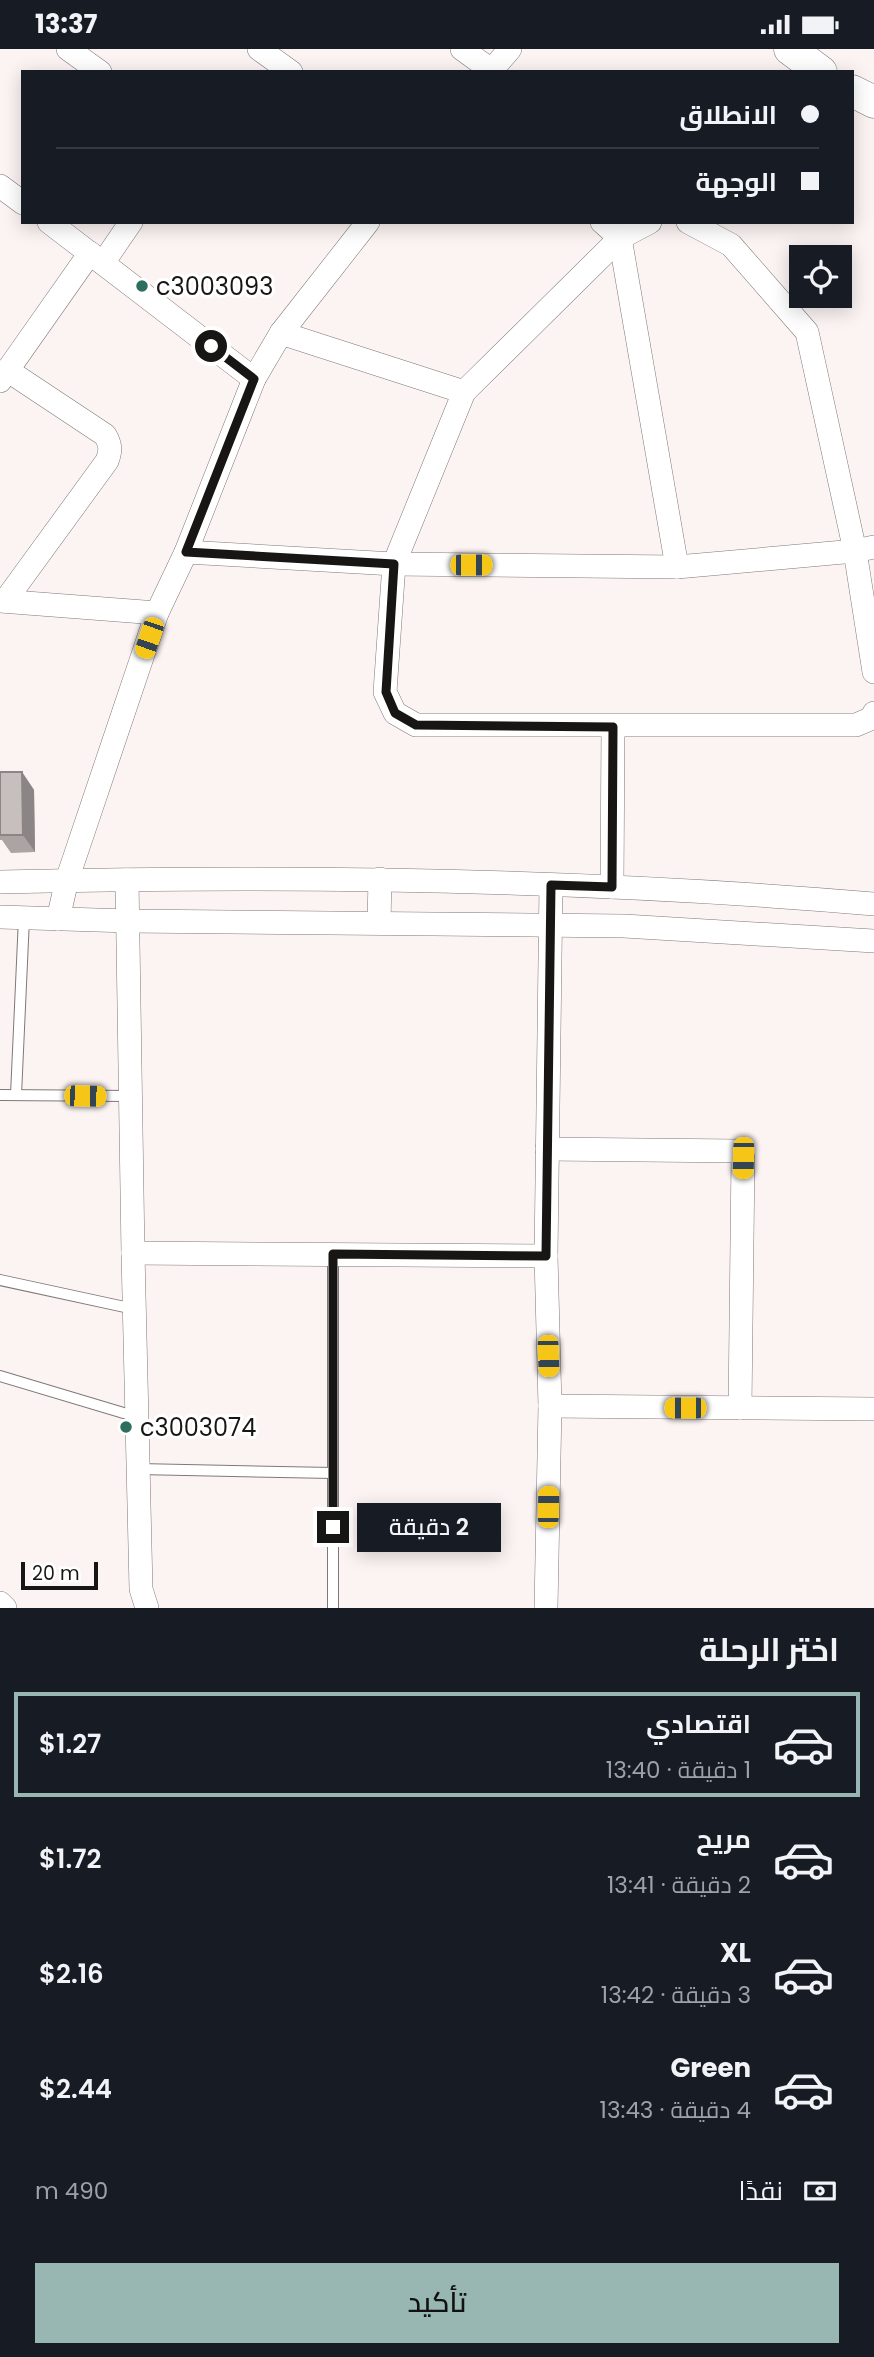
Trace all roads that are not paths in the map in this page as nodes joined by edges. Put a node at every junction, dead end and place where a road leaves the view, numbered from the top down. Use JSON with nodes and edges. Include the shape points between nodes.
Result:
{"nodes":[{"id":1,"x":68,"y":49,"type":"edge"},
{"id":2,"x":259,"y":49,"type":"edge"},
{"id":3,"x":462,"y":49,"type":"edge"},
{"id":4,"x":510,"y":49,"type":"edge"},
{"id":5,"x":790,"y":49,"type":"edge"},
{"id":6,"x":97,"y":70,"type":"edge"},
{"id":7,"x":288,"y":70,"type":"edge"},
{"id":8,"x":490,"y":70,"type":"edge"},
{"id":9,"x":492,"y":70,"type":"edge"},
{"id":10,"x":818,"y":70,"type":"edge"},
{"id":11,"x":854,"y":92,"type":"edge"},
{"id":12,"x":874,"y":102,"type":"edge"},
{"id":13,"x":0,"y":186,"type":"edge"},
{"id":14,"x":21,"y":202,"type":"edge"},
{"id":15,"x":52,"y":224,"type":"edge"},
{"id":16,"x":129,"y":224,"type":"edge"},
{"id":17,"x":366,"y":224,"type":"edge"},
{"id":18,"x":604,"y":224,"type":"edge"},
{"id":19,"x":646,"y":224,"type":"edge"},
{"id":20,"x":692,"y":224,"type":"edge"},
{"id":21,"x":620,"y":238,"type":"junction"},
{"id":22,"x":97,"y":258,"type":"junction"},
{"id":23,"x":281,"y":334,"type":"junction"},
{"id":24,"x":4,"y":375,"type":"edge"},
{"id":25,"x":254,"y":379,"type":"junction"},
{"id":26,"x":464,"y":392,"type":"junction"},
{"id":27,"x":865,"y":549,"type":"edge"},
{"id":28,"x":186,"y":552,"type":"junction"},
{"id":29,"x":394,"y":564,"type":"junction"},
{"id":30,"x":677,"y":567,"type":"junction"},
{"id":31,"x":2,"y":601,"type":"edge"},
{"id":32,"x":157,"y":614,"type":"junction"},
{"id":33,"x":874,"y":672,"type":"edge"},
{"id":34,"x":874,"y":713,"type":"edge"},
{"id":35,"x":613,"y":727,"type":"junction"},
{"id":36,"x":380,"y":879,"type":"junction"},
{"id":37,"x":67,"y":880,"type":"junction"},
{"id":38,"x":127,"y":880,"type":"junction"},
{"id":39,"x":0,"y":882,"type":"edge"},
{"id":40,"x":551,"y":885,"type":"junction"},
{"id":41,"x":612,"y":887,"type":"junction"},
{"id":42,"x":874,"y":904,"type":"edge"},
{"id":43,"x":0,"y":917,"type":"edge"},
{"id":44,"x":24,"y":918,"type":"junction"},
{"id":45,"x":58,"y":919,"type":"junction"},
{"id":46,"x":129,"y":921,"type":"junction"},
{"id":47,"x":379,"y":922,"type":"junction"},
{"id":48,"x":550,"y":926,"type":"junction"},
{"id":49,"x":874,"y":941,"type":"edge"},
{"id":50,"x":0,"y":1095,"type":"edge"},
{"id":51,"x":16,"y":1095,"type":"junction"},
{"id":52,"x":131,"y":1096,"type":"junction"},
{"id":53,"x":547,"y":1149,"type":"junction"},
{"id":54,"x":133,"y":1252,"type":"junction"},
{"id":55,"x":333,"y":1254,"type":"junction"},
{"id":56,"x":546,"y":1256,"type":"junction"},
{"id":57,"x":0,"y":1280,"type":"edge"},
{"id":58,"x":134,"y":1309,"type":"junction"},
{"id":59,"x":0,"y":1376,"type":"edge"},
{"id":60,"x":550,"y":1406,"type":"junction"},
{"id":61,"x":740,"y":1408,"type":"junction"},
{"id":62,"x":874,"y":1409,"type":"edge"},
{"id":63,"x":137,"y":1417,"type":"junction"},
{"id":64,"x":138,"y":1469,"type":"junction"},
{"id":65,"x":333,"y":1473,"type":"junction"},
{"id":66,"x":0,"y":1603,"type":"edge"},
{"id":67,"x":5,"y":1608,"type":"edge"},
{"id":68,"x":147,"y":1608,"type":"edge"},
{"id":69,"x":333,"y":1608,"type":"edge"},
{"id":70,"x":546,"y":1608,"type":"edge"}],
"edges":[{"from":1,"to":6,"type":"street"},
{"from":2,"to":7,"type":"street"},
{"from":3,"to":8,"type":"street"},
{"from":4,"to":9,"type":"street"},
{"from":5,"to":10,"type":"main road"},
{"from":11,"to":12,"type":"main road"},
{"from":13,"to":14,"type":"street"},
{"from":15,"to":22,"type":"street"},
{"from":16,"to":22,"type":"street"},
{"from":17,"to":23,"type":"street"},
{"from":18,"to":21,"type":"street"},
{"from":19,"to":21,"type":"street"},
{"from":20,"to":27,"type":"street","via":[[731,245],[807,332]]},
{"from":21,"to":26,"type":"street"},
{"from":21,"to":30,"type":"street"},
{"from":22,"to":24,"type":"street"},
{"from":22,"to":25,"type":"street"},
{"from":23,"to":25,"type":"street"},
{"from":23,"to":26,"type":"street"},
{"from":24,"to":31,"type":"street","via":[[105,435],[110,452]]},
{"from":25,"to":28,"type":"street"},
{"from":26,"to":29,"type":"street"},
{"from":27,"to":30,"type":"street"},
{"from":27,"to":33,"type":"street"},
{"from":28,"to":29,"type":"street"},
{"from":28,"to":32,"type":"street"},
{"from":29,"to":30,"type":"street"},
{"from":29,"to":35,"type":"street","via":[[386,692],[395,713],[416,725]]},
{"from":31,"to":32,"type":"street"},
{"from":32,"to":37,"type":"street"},
{"from":34,"to":35,"type":"street","via":[[856,725]]},
{"from":35,"to":41,"type":"street"},
{"from":36,"to":38,"type":"street"},
{"from":36,"to":40,"type":"street"},
{"from":36,"to":47,"type":"street"},
{"from":37,"to":38,"type":"street"},
{"from":37,"to":39,"type":"street"},
{"from":37,"to":45,"type":"street"},
{"from":38,"to":46,"type":"street"},
{"from":40,"to":41,"type":"street"},
{"from":40,"to":48,"type":"street"},
{"from":41,"to":42,"type":"street"},
{"from":43,"to":44,"type":"street"},
{"from":44,"to":45,"type":"street"},
{"from":44,"to":51,"type":"lane"},
{"from":45,"to":46,"type":"street"},
{"from":46,"to":47,"type":"street"},
{"from":46,"to":52,"type":"street"},
{"from":47,"to":48,"type":"street"},
{"from":48,"to":49,"type":"street"},
{"from":48,"to":53,"type":"street"},
{"from":50,"to":51,"type":"lane"},
{"from":51,"to":52,"type":"lane"},
{"from":52,"to":54,"type":"street"},
{"from":53,"to":56,"type":"street"},
{"from":53,"to":61,"type":"street","via":[[738,1151],[743,1158]]},
{"from":54,"to":55,"type":"street"},
{"from":54,"to":58,"type":"street"},
{"from":55,"to":56,"type":"street"},
{"from":55,"to":65,"type":"lane"},
{"from":56,"to":60,"type":"street"},
{"from":57,"to":58,"type":"lane"},
{"from":58,"to":63,"type":"street"},
{"from":59,"to":63,"type":"lane"},
{"from":60,"to":61,"type":"street"},
{"from":60,"to":70,"type":"street"},
{"from":61,"to":62,"type":"street"},
{"from":63,"to":64,"type":"street"},
{"from":64,"to":65,"type":"lane"},
{"from":64,"to":68,"type":"street","via":[[141,1589]]},
{"from":65,"to":69,"type":"lane"},
{"from":66,"to":67,"type":"street"}]}
